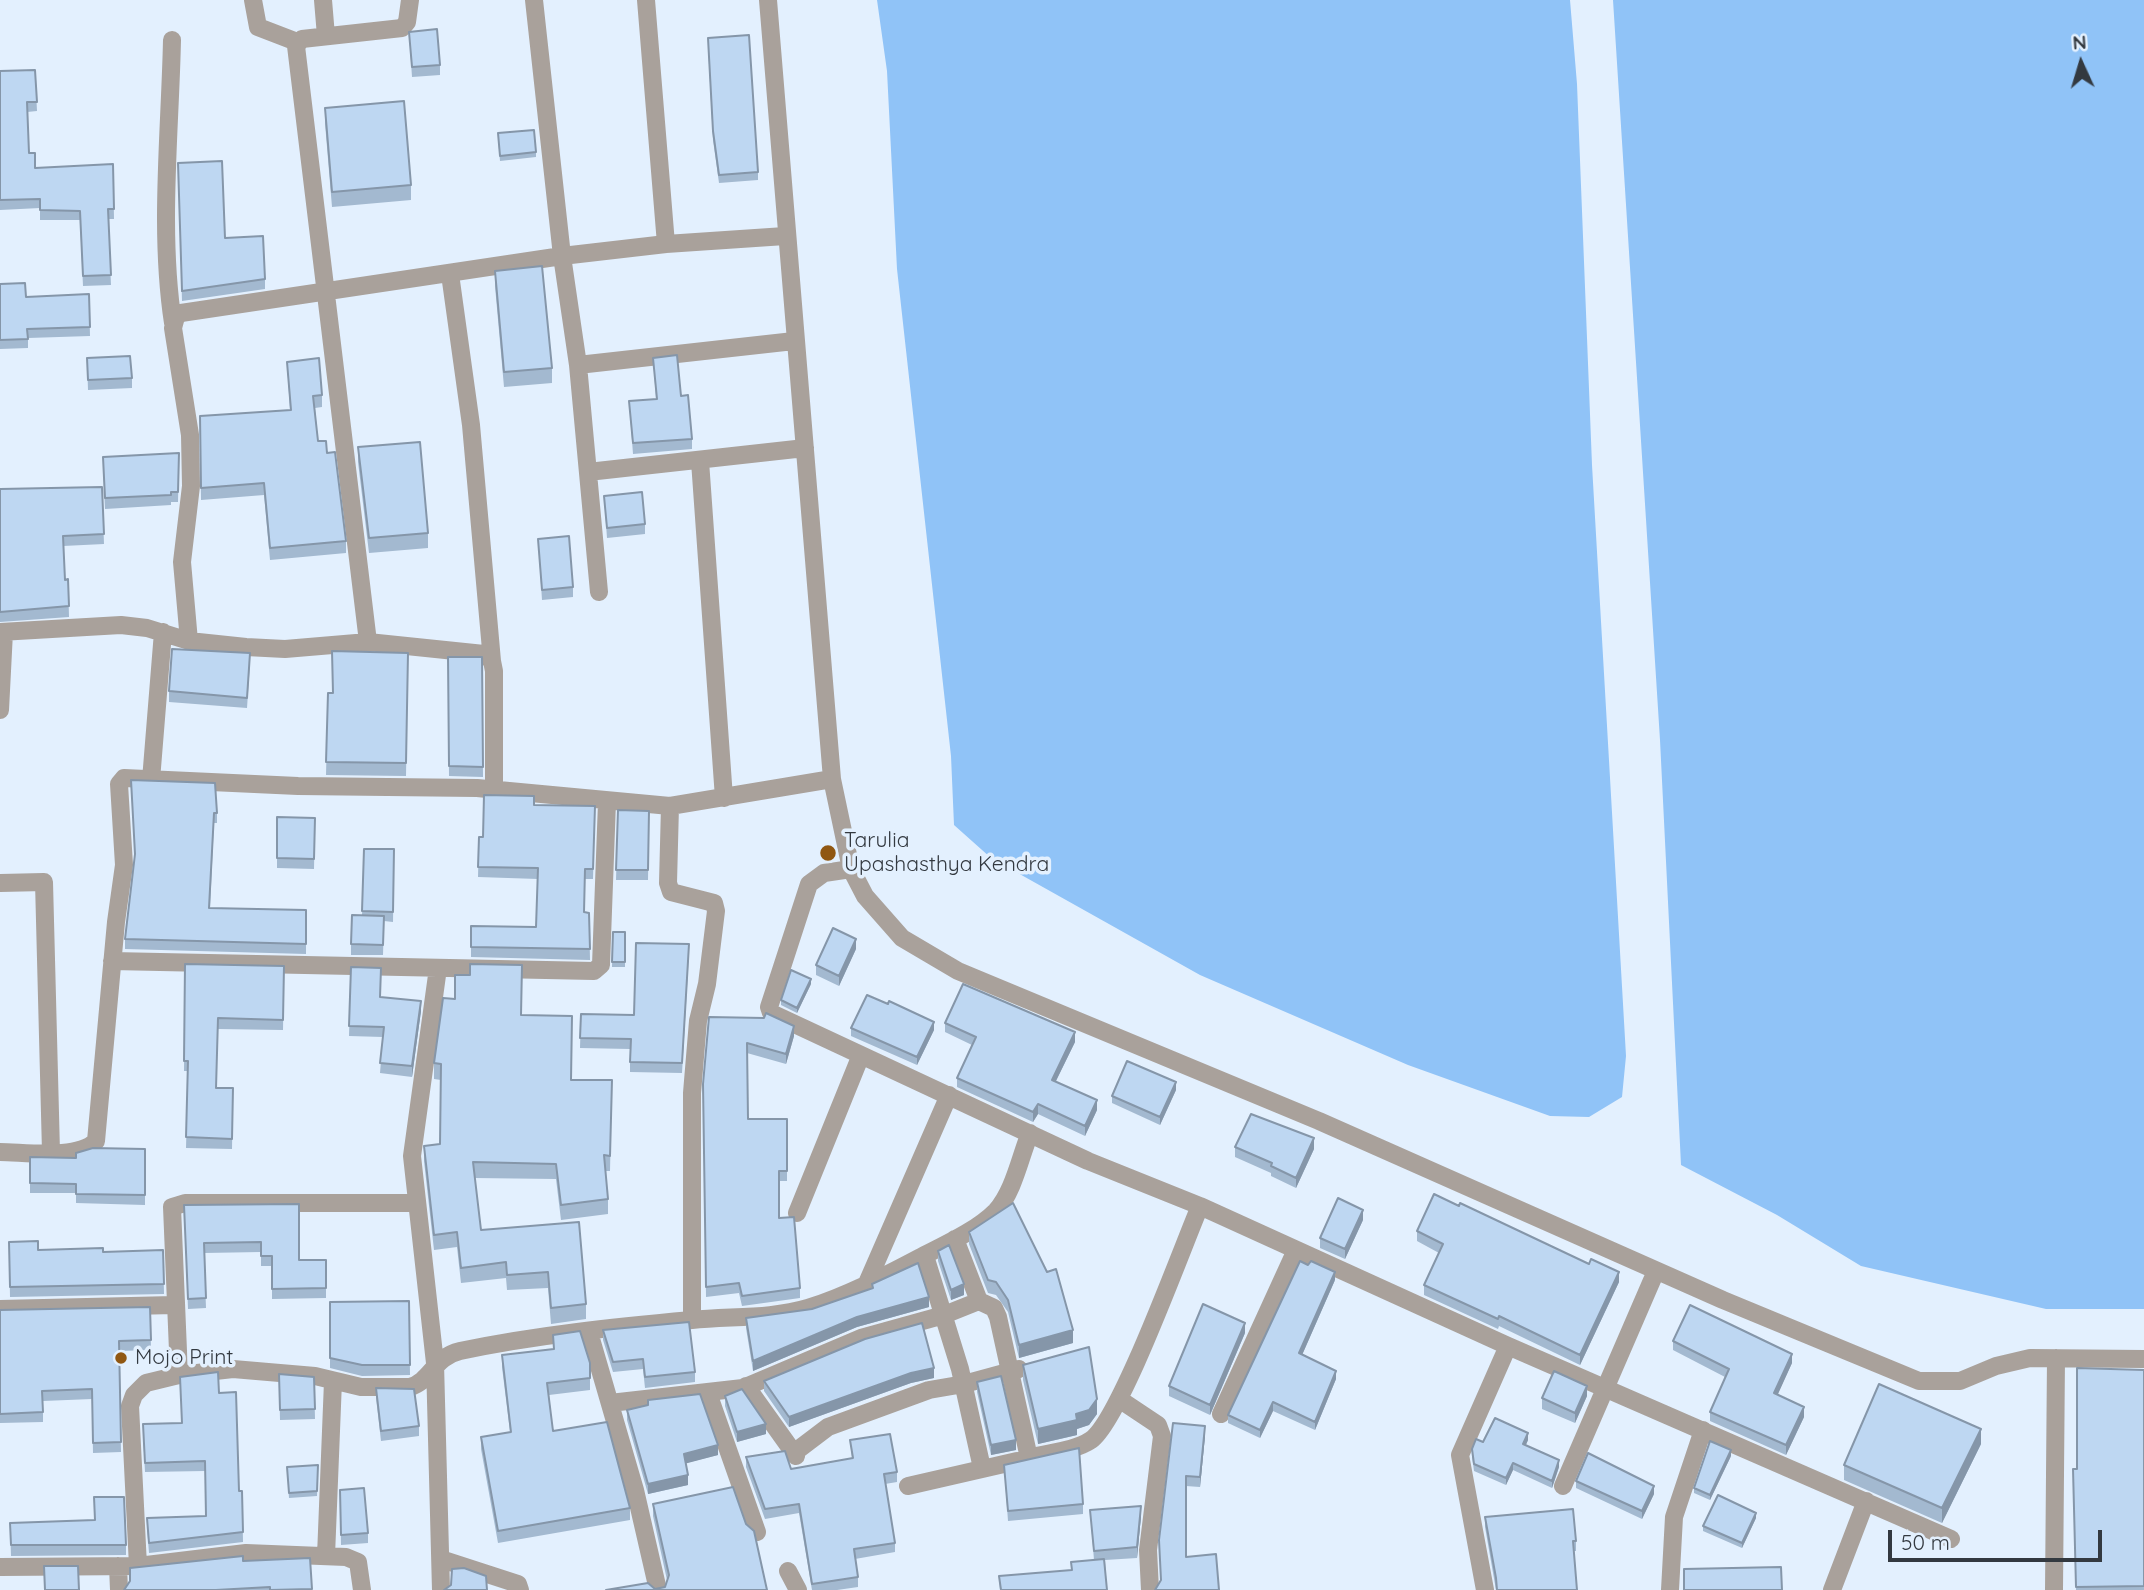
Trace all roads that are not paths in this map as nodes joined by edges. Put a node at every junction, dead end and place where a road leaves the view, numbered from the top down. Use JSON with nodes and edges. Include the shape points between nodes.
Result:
{"nodes":[{"id":1,"x":253,"y":0,"type":"edge"},
{"id":2,"x":323,"y":0,"type":"edge"},
{"id":3,"x":410,"y":0,"type":"edge"},
{"id":4,"x":534,"y":0,"type":"edge"},
{"id":5,"x":646,"y":0,"type":"edge"},
{"id":6,"x":768,"y":0,"type":"edge"},
{"id":7,"x":326,"y":36,"type":"junction"},
{"id":8,"x":172,"y":40,"type":"dead end"},
{"id":9,"x":297,"y":43,"type":"junction"},
{"id":10,"x":785,"y":236,"type":"junction"},
{"id":11,"x":666,"y":244,"type":"junction"},
{"id":12,"x":562,"y":256,"type":"junction"},
{"id":13,"x":450,"y":274,"type":"junction"},
{"id":14,"x":325,"y":292,"type":"junction"},
{"id":15,"x":173,"y":323,"type":"junction"},
{"id":16,"x":794,"y":341,"type":"junction"},
{"id":17,"x":578,"y":365,"type":"junction"},
{"id":18,"x":804,"y":448,"type":"junction"},
{"id":19,"x":701,"y":461,"type":"junction"},
{"id":20,"x":588,"y":472,"type":"junction"},
{"id":21,"x":599,"y":592,"type":"dead end"},
{"id":22,"x":2,"y":632,"type":"edge"},
{"id":23,"x":163,"y":632,"type":"junction"},
{"id":24,"x":188,"y":642,"type":"junction"},
{"id":25,"x":368,"y":642,"type":"junction"},
{"id":26,"x":492,"y":661,"type":"junction"},
{"id":27,"x":0,"y":710,"type":"edge"},
{"id":28,"x":832,"y":779,"type":"junction"},
{"id":29,"x":151,"y":780,"type":"junction"},
{"id":30,"x":494,"y":789,"type":"junction"},
{"id":31,"x":724,"y":798,"type":"junction"},
{"id":32,"x":607,"y":802,"type":"junction"},
{"id":33,"x":670,"y":806,"type":"junction"},
{"id":34,"x":851,"y":869,"type":"junction"},
{"id":35,"x":0,"y":883,"type":"edge"},
{"id":36,"x":112,"y":961,"type":"junction"},
{"id":37,"x":438,"y":968,"type":"junction"},
{"id":38,"x":861,"y":1055,"type":"junction"},
{"id":39,"x":949,"y":1095,"type":"junction"},
{"id":40,"x":1030,"y":1133,"type":"junction"},
{"id":41,"x":0,"y":1152,"type":"edge"},
{"id":42,"x":51,"y":1152,"type":"junction"},
{"id":43,"x":418,"y":1203,"type":"junction"},
{"id":44,"x":1200,"y":1206,"type":"junction"},
{"id":45,"x":797,"y":1213,"type":"dead end"},
{"id":46,"x":955,"y":1239,"type":"junction"},
{"id":47,"x":1296,"y":1250,"type":"junction"},
{"id":48,"x":925,"y":1256,"type":"junction"},
{"id":49,"x":1656,"y":1271,"type":"junction"},
{"id":50,"x":867,"y":1283,"type":"junction"},
{"id":51,"x":979,"y":1301,"type":"junction"},
{"id":52,"x":174,"y":1305,"type":"junction"},
{"id":53,"x":0,"y":1309,"type":"edge"},
{"id":54,"x":944,"y":1315,"type":"junction"},
{"id":55,"x":692,"y":1320,"type":"junction"},
{"id":56,"x":589,"y":1332,"type":"junction"},
{"id":57,"x":1508,"y":1346,"type":"junction"},
{"id":58,"x":2060,"y":1358,"type":"junction"},
{"id":59,"x":2144,"y":1359,"type":"edge"},
{"id":60,"x":435,"y":1363,"type":"junction"},
{"id":61,"x":1036,"y":1364,"type":"edge"},
{"id":62,"x":1010,"y":1371,"type":"junction"},
{"id":63,"x":178,"y":1375,"type":"junction"},
{"id":64,"x":333,"y":1381,"type":"junction"},
{"id":65,"x":964,"y":1384,"type":"junction"},
{"id":66,"x":746,"y":1386,"type":"junction"},
{"id":67,"x":1605,"y":1387,"type":"junction"},
{"id":68,"x":708,"y":1393,"type":"junction"},
{"id":69,"x":1119,"y":1399,"type":"junction"},
{"id":70,"x":610,"y":1404,"type":"junction"},
{"id":71,"x":1221,"y":1414,"type":"dead end"},
{"id":72,"x":1703,"y":1430,"type":"junction"},
{"id":73,"x":1017,"y":1461,"type":"edge"},
{"id":74,"x":982,"y":1468,"type":"junction"},
{"id":75,"x":743,"y":1485,"type":"junction"},
{"id":76,"x":908,"y":1486,"type":"dead end"},
{"id":77,"x":1563,"y":1486,"type":"dead end"},
{"id":78,"x":717,"y":1491,"type":"edge"},
{"id":79,"x":1866,"y":1501,"type":"junction"},
{"id":80,"x":757,"y":1532,"type":"edge"},
{"id":81,"x":1951,"y":1539,"type":"dead end"},
{"id":82,"x":326,"y":1556,"type":"junction"},
{"id":83,"x":441,"y":1559,"type":"junction"},
{"id":84,"x":118,"y":1566,"type":"junction"},
{"id":85,"x":138,"y":1566,"type":"junction"},
{"id":86,"x":0,"y":1567,"type":"edge"},
{"id":87,"x":788,"y":1571,"type":"dead end"},
{"id":88,"x":119,"y":1590,"type":"edge"},
{"id":89,"x":362,"y":1590,"type":"edge"},
{"id":90,"x":441,"y":1590,"type":"edge"},
{"id":91,"x":520,"y":1590,"type":"edge"},
{"id":92,"x":657,"y":1590,"type":"edge"},
{"id":93,"x":798,"y":1590,"type":"edge"},
{"id":94,"x":1150,"y":1590,"type":"edge"},
{"id":95,"x":1485,"y":1590,"type":"edge"},
{"id":96,"x":1670,"y":1590,"type":"edge"},
{"id":97,"x":1832,"y":1590,"type":"edge"},
{"id":98,"x":2054,"y":1590,"type":"edge"}],
"edges":[{"from":1,"to":9,"type":"street","via":[[258,27]]},
{"from":2,"to":7,"type":"street"},
{"from":3,"to":7,"type":"street","via":[[407,22],[401,28]]},
{"from":4,"to":12,"type":"street"},
{"from":5,"to":11,"type":"street"},
{"from":6,"to":10,"type":"street"},
{"from":7,"to":9,"type":"street"},
{"from":8,"to":15,"type":"street","via":[[168,204]]},
{"from":9,"to":14,"type":"street"},
{"from":10,"to":11,"type":"street"},
{"from":10,"to":16,"type":"street"},
{"from":11,"to":12,"type":"street"},
{"from":12,"to":13,"type":"street"},
{"from":12,"to":17,"type":"street"},
{"from":13,"to":14,"type":"street"},
{"from":13,"to":26,"type":"street","via":[[471,425]]},
{"from":14,"to":15,"type":"street","via":[[181,313]]},
{"from":14,"to":25,"type":"street"},
{"from":15,"to":24,"type":"street","via":[[190,435],[191,486],[182,562]]},
{"from":16,"to":17,"type":"street"},
{"from":16,"to":18,"type":"street"},
{"from":17,"to":20,"type":"street"},
{"from":18,"to":19,"type":"street"},
{"from":18,"to":28,"type":"street"},
{"from":19,"to":20,"type":"street"},
{"from":19,"to":31,"type":"street"},
{"from":20,"to":21,"type":"street"},
{"from":22,"to":23,"type":"street","via":[[97,624]]},
{"from":22,"to":27,"type":"street"},
{"from":23,"to":24,"type":"street"},
{"from":23,"to":29,"type":"street"},
{"from":24,"to":25,"type":"street","via":[[285,649]]},
{"from":25,"to":26,"type":"street","via":[[484,654]]},
{"from":26,"to":30,"type":"street"},
{"from":28,"to":31,"type":"street"},
{"from":28,"to":34,"type":"street"},
{"from":29,"to":30,"type":"street"},
{"from":29,"to":36,"type":"street","via":[[124,778],[119,784],[124,865]]},
{"from":30,"to":32,"type":"street"},
{"from":31,"to":33,"type":"street"},
{"from":32,"to":33,"type":"street"},
{"from":32,"to":37,"type":"street","via":[[598,970]]},
{"from":33,"to":55,"type":"street","via":[[671,892],[707,899],[716,911],[692,1093]]},
{"from":34,"to":38,"type":"street","via":[[824,873],[809,884],[769,1007],[771,1013]]},
{"from":34,"to":49,"type":"street","via":[[882,919],[902,938],[958,971],[1319,1121]]},
{"from":35,"to":42,"type":"street","via":[[44,882]]},
{"from":36,"to":37,"type":"street"},
{"from":36,"to":42,"type":"street","via":[[96,1141],[76,1152]]},
{"from":37,"to":43,"type":"street","via":[[412,1156]]},
{"from":38,"to":39,"type":"street"},
{"from":38,"to":45,"type":"street"},
{"from":39,"to":40,"type":"street"},
{"from":39,"to":50,"type":"street"},
{"from":40,"to":44,"type":"street"},
{"from":40,"to":46,"type":"street","via":[[1005,1198],[995,1211]]},
{"from":41,"to":42,"type":"street"},
{"from":43,"to":52,"type":"street","via":[[177,1204],[171,1213]]},
{"from":43,"to":60,"type":"street"},
{"from":44,"to":47,"type":"street"},
{"from":44,"to":69,"type":"street"},
{"from":46,"to":48,"type":"street"},
{"from":46,"to":51,"type":"street"},
{"from":47,"to":57,"type":"street"},
{"from":47,"to":71,"type":"street"},
{"from":48,"to":50,"type":"street"},
{"from":48,"to":54,"type":"street"},
{"from":49,"to":58,"type":"street","via":[[1919,1381],[1960,1381],[2011,1362]]},
{"from":49,"to":67,"type":"street"},
{"from":50,"to":55,"type":"street","via":[[793,1311]]},
{"from":51,"to":54,"type":"street"},
{"from":51,"to":62,"type":"street","via":[[994,1308]]},
{"from":52,"to":53,"type":"street"},
{"from":52,"to":63,"type":"street"},
{"from":54,"to":65,"type":"street"},
{"from":54,"to":66,"type":"street","via":[[861,1338]]},
{"from":55,"to":56,"type":"street"},
{"from":56,"to":60,"type":"street","via":[[458,1352]]},
{"from":56,"to":70,"type":"street"},
{"from":57,"to":67,"type":"street"},
{"from":57,"to":95,"type":"street","via":[[1460,1455]]},
{"from":58,"to":59,"type":"street"},
{"from":58,"to":98,"type":"street"},
{"from":60,"to":64,"type":"street","via":[[424,1379],[410,1387],[361,1387]]},
{"from":60,"to":83,"type":"street"},
{"from":61,"to":62,"type":"street"},
{"from":62,"to":65,"type":"street"},
{"from":62,"to":69,"type":"street","via":[[1029,1458],[1093,1439]]},
{"from":63,"to":64,"type":"street","via":[[287,1372]]},
{"from":63,"to":85,"type":"street","via":[[139,1387],[130,1406]]},
{"from":64,"to":82,"type":"street"},
{"from":65,"to":66,"type":"street","via":[[929,1390],[828,1427],[796,1454]]},
{"from":65,"to":74,"type":"street"},
{"from":66,"to":68,"type":"street"},
{"from":67,"to":72,"type":"street"},
{"from":67,"to":77,"type":"street"},
{"from":68,"to":70,"type":"street"},
{"from":68,"to":75,"type":"street"},
{"from":69,"to":94,"type":"street","via":[[1158,1424],[1162,1436],[1149,1550]]},
{"from":70,"to":92,"type":"street","via":[[646,1506]]},
{"from":72,"to":79,"type":"street"},
{"from":72,"to":96,"type":"street","via":[[1674,1517]]},
{"from":73,"to":74,"type":"street"},
{"from":74,"to":76,"type":"street"},
{"from":75,"to":78,"type":"street"},
{"from":75,"to":80,"type":"street"},
{"from":79,"to":81,"type":"street"},
{"from":79,"to":97,"type":"street"},
{"from":82,"to":85,"type":"street","via":[[246,1553]]},
{"from":82,"to":89,"type":"street","via":[[358,1562]]},
{"from":83,"to":90,"type":"street"},
{"from":83,"to":91,"type":"street","via":[[518,1584]]},
{"from":84,"to":85,"type":"street"},
{"from":84,"to":86,"type":"street"},
{"from":84,"to":88,"type":"street"},
{"from":87,"to":93,"type":"street"}]}
